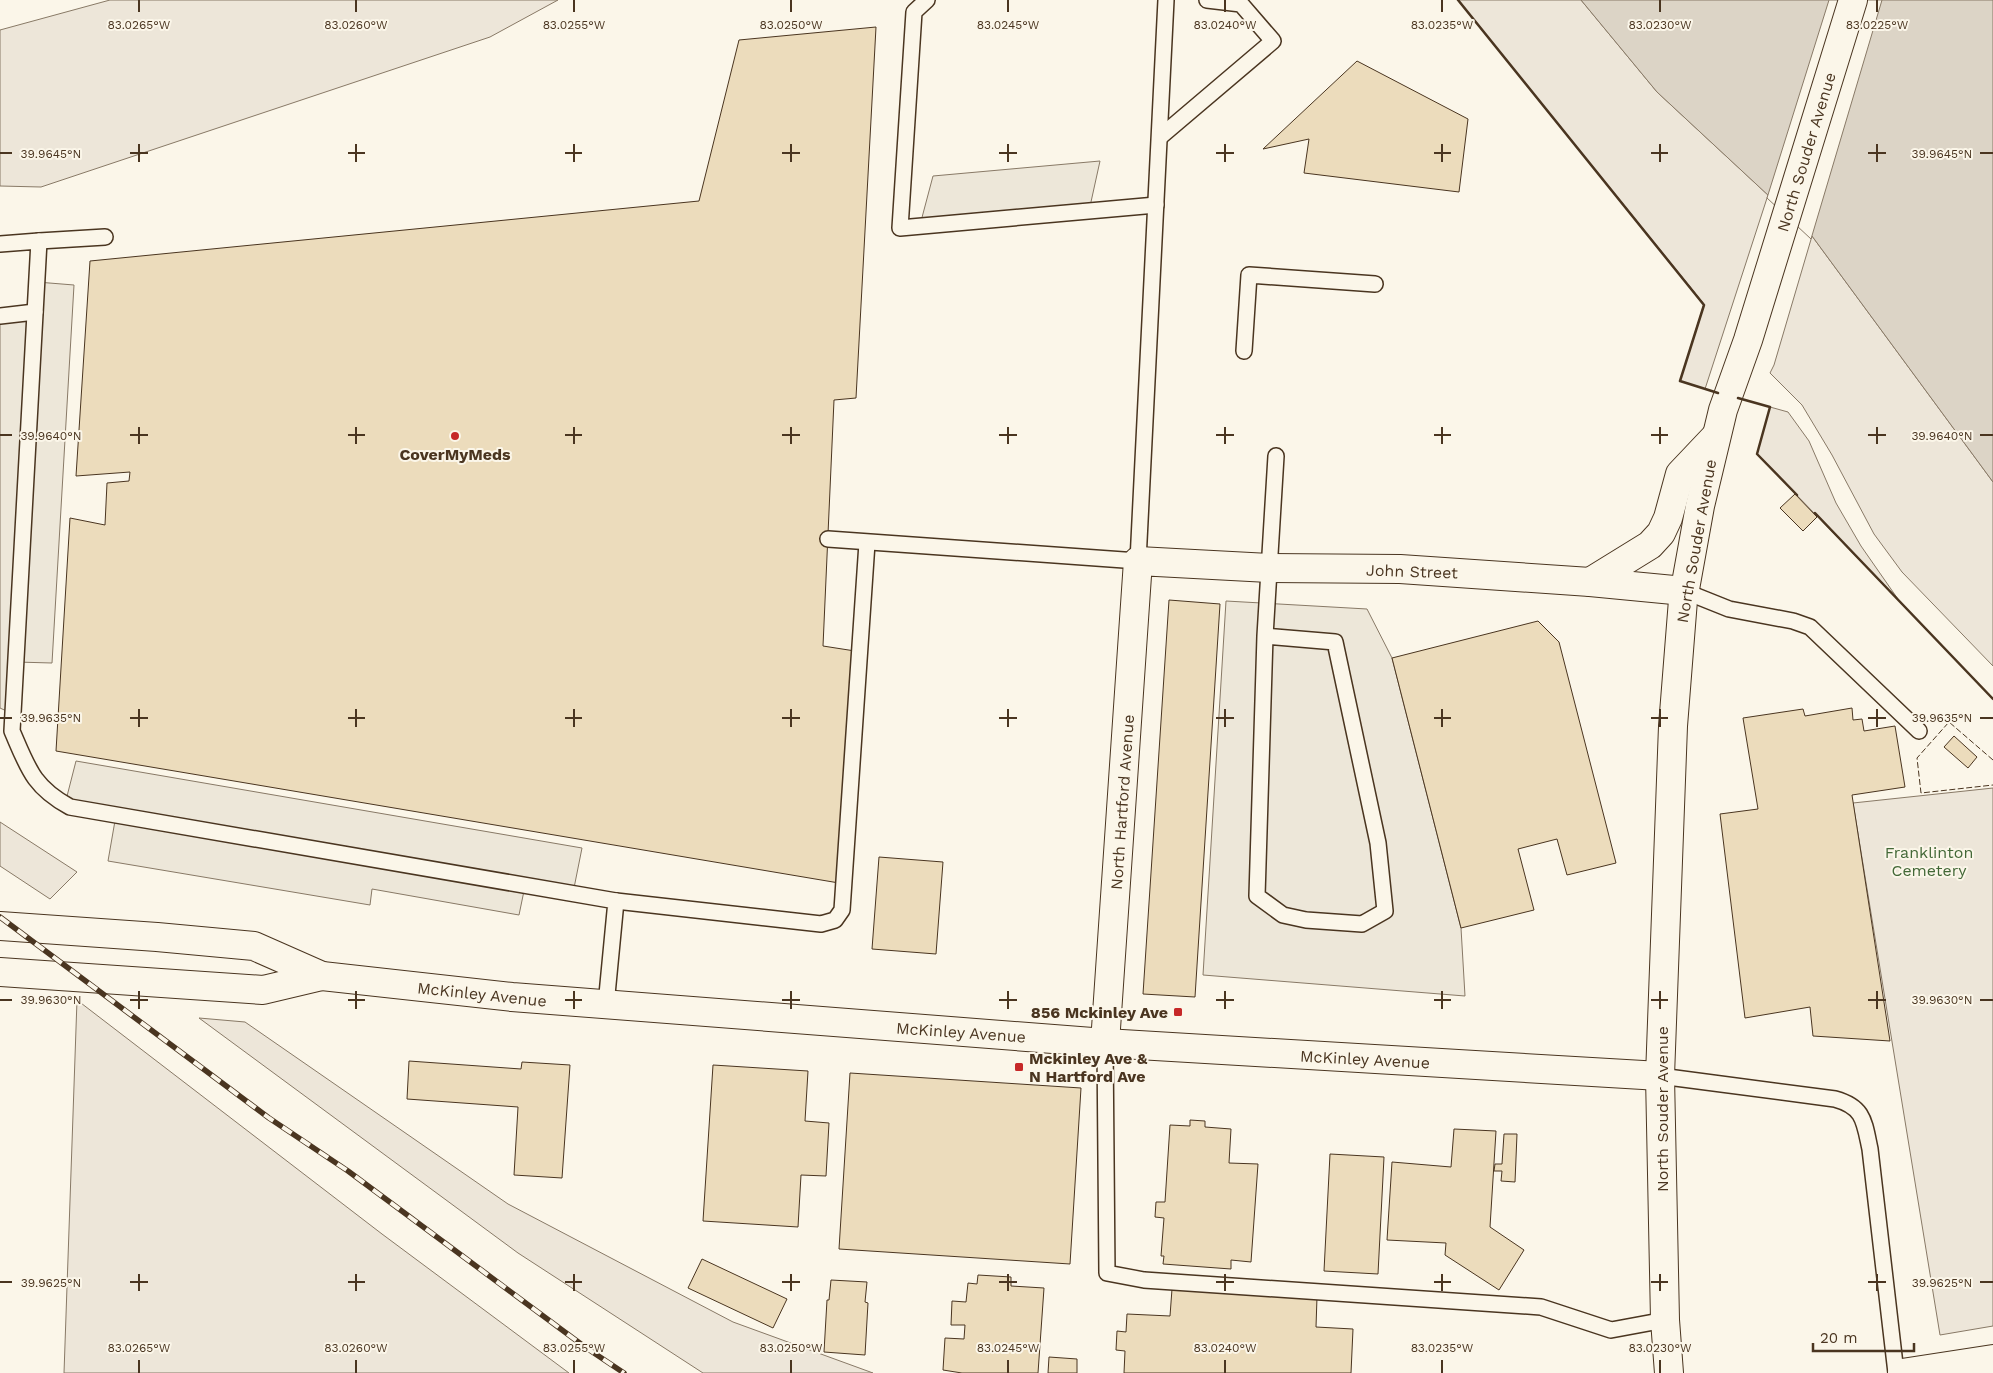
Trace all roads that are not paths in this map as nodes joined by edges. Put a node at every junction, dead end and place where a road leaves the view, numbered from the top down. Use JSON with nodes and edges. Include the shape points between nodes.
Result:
{"nodes":[{"id":1,"x":926,"y":0,"type":"edge"},
{"id":2,"x":1166,"y":0,"type":"edge"},
{"id":3,"x":1207,"y":0,"type":"edge"},
{"id":4,"x":1853,"y":0,"type":"edge"},
{"id":5,"x":1160,"y":137,"type":"junction"},
{"id":6,"x":1156,"y":205,"type":"junction"},
{"id":7,"x":105,"y":237,"type":"dead end"},
{"id":8,"x":39,"y":241,"type":"junction"},
{"id":9,"x":0,"y":244,"type":"edge"},
{"id":10,"x":1375,"y":284,"type":"dead end"},
{"id":11,"x":35,"y":312,"type":"junction"},
{"id":12,"x":0,"y":316,"type":"edge"},
{"id":13,"x":1244,"y":351,"type":"dead end"},
{"id":14,"x":1716,"y":436,"type":"junction"},
{"id":15,"x":1276,"y":456,"type":"dead end"},
{"id":16,"x":828,"y":539,"type":"dead end"},
{"id":17,"x":867,"y":543,"type":"junction"},
{"id":18,"x":1138,"y":561,"type":"junction"},
{"id":19,"x":1269,"y":568,"type":"junction"},
{"id":20,"x":1590,"y":582,"type":"junction"},
{"id":21,"x":1684,"y":591,"type":"junction"},
{"id":22,"x":1265,"y":636,"type":"junction"},
{"id":23,"x":7,"y":711,"type":"edge"},
{"id":24,"x":1919,"y":731,"type":"dead end"},
{"id":25,"x":616,"y":901,"type":"junction"},
{"id":26,"x":0,"y":926,"type":"edge"},
{"id":27,"x":0,"y":972,"type":"edge"},
{"id":28,"x":322,"y":976,"type":"junction"},
{"id":29,"x":606,"y":1005,"type":"junction"},
{"id":30,"x":1105,"y":1043,"type":"junction"},
{"id":31,"x":1660,"y":1076,"type":"junction"},
{"id":32,"x":1665,"y":1320,"type":"junction"},
{"id":33,"x":1993,"y":1359,"type":"edge"},
{"id":34,"x":1669,"y":1373,"type":"edge"},
{"id":35,"x":1896,"y":1373,"type":"edge"},
{"id":36,"x":1902,"y":1373,"type":"edge"}],
"edges":[{"from":1,"to":6,"type":"lane","via":[[914,12],[900,228]]},
{"from":2,"to":5,"type":"lane"},
{"from":3,"to":5,"type":"lane","via":[[1241,4],[1272,41]]},
{"from":4,"to":14,"type":"main road","name":"North Souder Avenue"},
{"from":5,"to":6,"type":"lane"},
{"from":6,"to":18,"type":"lane"},
{"from":7,"to":8,"type":"lane"},
{"from":8,"to":9,"type":"lane"},
{"from":8,"to":11,"type":"lane"},
{"from":10,"to":13,"type":"lane","via":[[1249,275]]},
{"from":11,"to":12,"type":"lane"},
{"from":11,"to":23,"type":"lane"},
{"from":14,"to":20,"type":"main road","via":[[1680,474],[1668,518],[1650,545]]},
{"from":14,"to":21,"type":"main road","name":"North Souder Avenue"},
{"from":15,"to":19,"type":"lane"},
{"from":16,"to":17,"type":"lane"},
{"from":17,"to":18,"type":"lane"},
{"from":17,"to":25,"type":"lane","via":[[842,910],[835,920],[821,924]]},
{"from":18,"to":19,"type":"main road","name":"John Street"},
{"from":18,"to":30,"type":"main road","name":"North Hartford Avenue"},
{"from":19,"to":20,"type":"main road","name":"John Street","via":[[1400,569]]},
{"from":19,"to":22,"type":"lane"},
{"from":20,"to":21,"type":"main road","name":"John Street"},
{"from":21,"to":24,"type":"lane","via":[[1729,609],[1793,621],[1810,628]]},
{"from":21,"to":31,"type":"main road","name":"North Souder Avenue","via":[[1673,726]]},
{"from":22,"to":22,"type":"lane","via":[[1335,642],[1378,842],[1385,911],[1362,924],[1283,915],[1257,896]]},
{"from":23,"to":25,"type":"lane","via":[[30,774],[47,793],[70,807]]},
{"from":25,"to":29,"type":"lane"},
{"from":26,"to":28,"type":"main road","name":"McKinley Avenue","via":[[254,946]]},
{"from":27,"to":28,"type":"main road","name":"McKinley Avenue","via":[[262,990]]},
{"from":28,"to":29,"type":"main road","name":"McKinley Avenue"},
{"from":29,"to":30,"type":"main road","name":"McKinley Avenue"},
{"from":30,"to":31,"type":"main road","name":"McKinley Avenue"},
{"from":30,"to":32,"type":"lane","via":[[1107,1273],[1144,1280],[1542,1307],[1611,1330]]},
{"from":31,"to":32,"type":"main road","name":"North Souder Avenue"},
{"from":31,"to":35,"type":"lane","via":[[1835,1099],[1850,1103],[1859,1112],[1870,1148]]},
{"from":32,"to":34,"type":"main road","name":"North Souder Avenue"},
{"from":33,"to":36,"type":"main road"}]}
